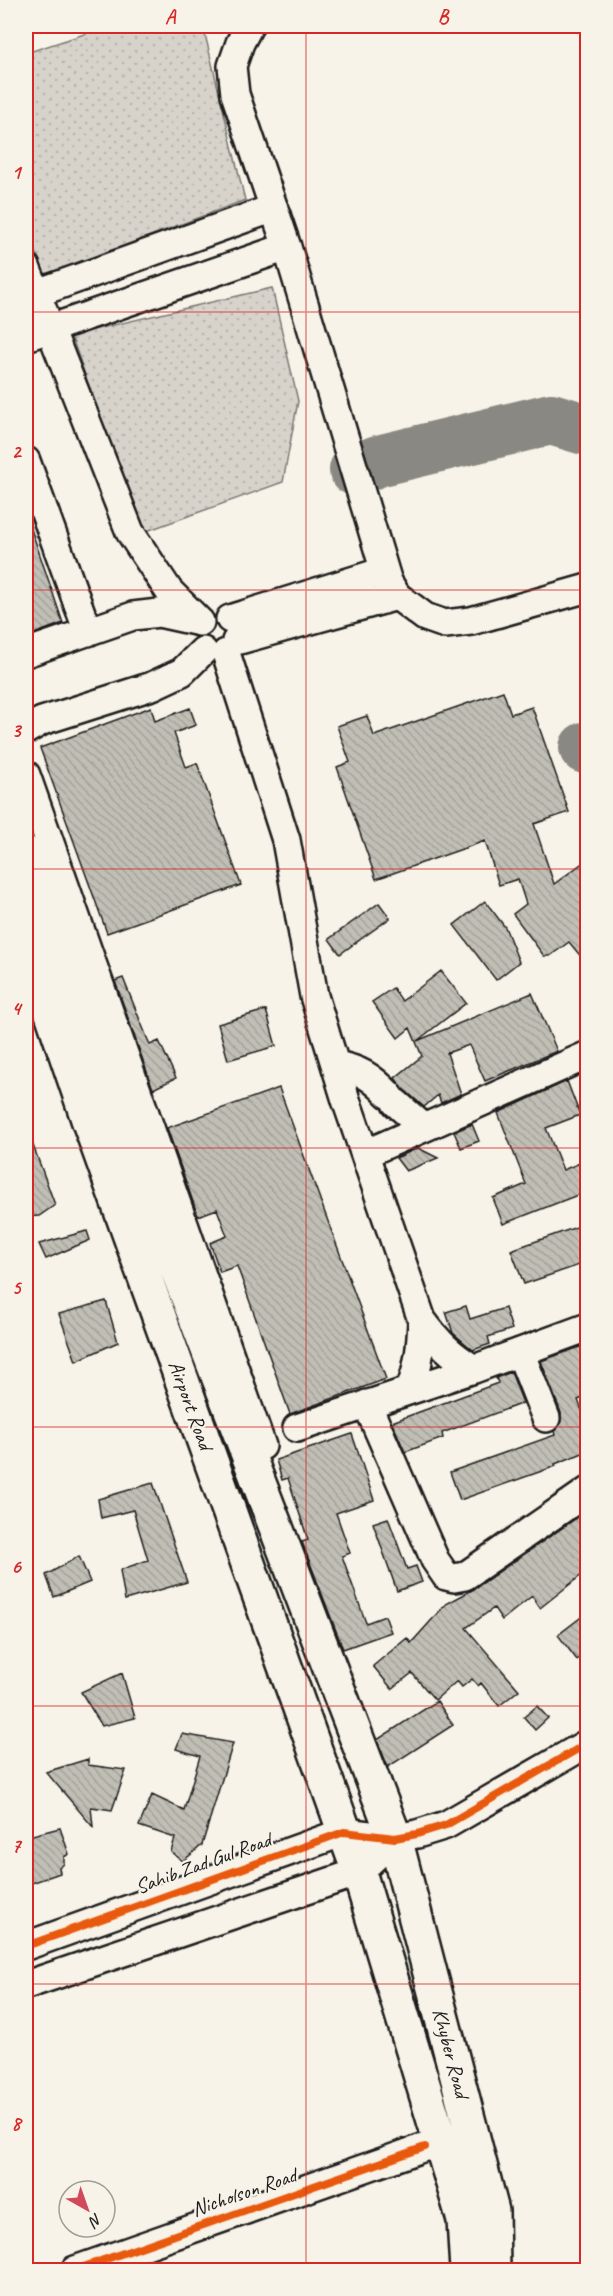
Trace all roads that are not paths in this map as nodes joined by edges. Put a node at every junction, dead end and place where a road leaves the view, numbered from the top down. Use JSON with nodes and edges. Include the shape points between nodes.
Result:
{"nodes":[{"id":1,"x":249,"y":26,"type":"edge"},
{"id":2,"x":274,"y":208,"type":"junction"},
{"id":3,"x":287,"y":247,"type":"junction"},
{"id":4,"x":26,"y":267,"type":"edge"},
{"id":5,"x":31,"y":295,"type":"edge"},
{"id":6,"x":38,"y":333,"type":"edge"},
{"id":7,"x":26,"y":461,"type":"edge"},
{"id":8,"x":384,"y":570,"type":"junction"},
{"id":9,"x":588,"y":588,"type":"edge"},
{"id":10,"x":397,"y":596,"type":"junction"},
{"id":11,"x":200,"y":622,"type":"junction"},
{"id":12,"x":88,"y":632,"type":"junction"},
{"id":13,"x":224,"y":641,"type":"junction"},
{"id":14,"x":26,"y":653,"type":"edge"},
{"id":15,"x":26,"y":730,"type":"edge"},
{"id":16,"x":26,"y":775,"type":"edge"},
{"id":17,"x":26,"y":853,"type":"edge"},
{"id":18,"x":26,"y":937,"type":"edge"},
{"id":19,"x":588,"y":1055,"type":"edge"},
{"id":20,"x":336,"y":1065,"type":"junction"},
{"id":21,"x":423,"y":1127,"type":"junction"},
{"id":22,"x":365,"y":1154,"type":"junction"},
{"id":23,"x":422,"y":1320,"type":"junction"},
{"id":24,"x":588,"y":1328,"type":"edge"},
{"id":25,"x":520,"y":1352,"type":"junction"},
{"id":26,"x":474,"y":1369,"type":"junction"},
{"id":27,"x":411,"y":1388,"type":"junction"},
{"id":28,"x":367,"y":1404,"type":"junction"},
{"id":29,"x":546,"y":1418,"type":"dead end"},
{"id":30,"x":297,"y":1428,"type":"dead end"},
{"id":31,"x":262,"y":1446,"type":"dead end"},
{"id":32,"x":588,"y":1491,"type":"edge"},
{"id":33,"x":588,"y":1743,"type":"edge"},
{"id":34,"x":344,"y":1832,"type":"junction"},
{"id":35,"x":395,"y":1838,"type":"junction"},
{"id":36,"x":359,"y":1872,"type":"junction"},
{"id":37,"x":26,"y":1946,"type":"edge"},
{"id":38,"x":26,"y":1985,"type":"edge"},
{"id":39,"x":424,"y":2147,"type":"dead end"},
{"id":40,"x":75,"y":2271,"type":"edge"},
{"id":41,"x":467,"y":2271,"type":"edge"},
{"id":42,"x":493,"y":2271,"type":"edge"}],
"edges":[{"from":1,"to":2,"type":"street","via":[[232,66],[235,94]]},
{"from":2,"to":3,"type":"street"},
{"from":2,"to":5,"type":"street"},
{"from":3,"to":6,"type":"street"},
{"from":3,"to":8,"type":"street"},
{"from":4,"to":5,"type":"street"},
{"from":5,"to":6,"type":"street"},
{"from":6,"to":11,"type":"street","via":[[130,531],[169,591]]},
{"from":7,"to":12,"type":"street"},
{"from":8,"to":10,"type":"street"},
{"from":8,"to":13,"type":"street"},
{"from":9,"to":10,"type":"street","via":[[471,621],[445,624],[425,616]]},
{"from":10,"to":13,"type":"street"},
{"from":11,"to":12,"type":"street","via":[[159,614],[133,616]]},
{"from":11,"to":13,"type":"street","via":[[196,637]]},
{"from":12,"to":14,"type":"street"},
{"from":13,"to":15,"type":"street","via":[[182,672],[162,681],[42,720]]},
{"from":13,"to":20,"type":"street","via":[[286,840],[314,996]]},
{"from":16,"to":31,"type":"street"},
{"from":17,"to":35,"type":"main road","name":"Khyber Road","via":[[118,1115]]},
{"from":18,"to":34,"type":"main road","name":"Airport Road"},
{"from":19,"to":21,"type":"street"},
{"from":20,"to":21,"type":"street","via":[[366,1074]]},
{"from":20,"to":22,"type":"street"},
{"from":21,"to":22,"type":"street"},
{"from":22,"to":23,"type":"street"},
{"from":23,"to":26,"type":"street","via":[[440,1345]]},
{"from":23,"to":27,"type":"street","via":[[421,1349]]},
{"from":24,"to":25,"type":"street"},
{"from":25,"to":26,"type":"street"},
{"from":25,"to":29,"type":"street"},
{"from":26,"to":27,"type":"street"},
{"from":27,"to":28,"type":"street"},
{"from":28,"to":30,"type":"street"},
{"from":28,"to":32,"type":"street","via":[[435,1560],[446,1576],[465,1576]]},
{"from":33,"to":35,"type":"street","via":[[455,1820]]},
{"from":34,"to":35,"type":"street","name":"Sahib Zad Gul Road"},
{"from":34,"to":36,"type":"main road","name":"Airport Road"},
{"from":34,"to":37,"type":"street","name":"Sahib Zad Gul Road"},
{"from":35,"to":36,"type":"street"},
{"from":35,"to":42,"type":"main road","name":"Khyber Road","via":[[492,2211]]},
{"from":36,"to":38,"type":"street"},
{"from":36,"to":41,"type":"main road","name":"Khyber Road","via":[[464,2220]]},
{"from":39,"to":40,"type":"street","name":"Nicholson Road"}]}
